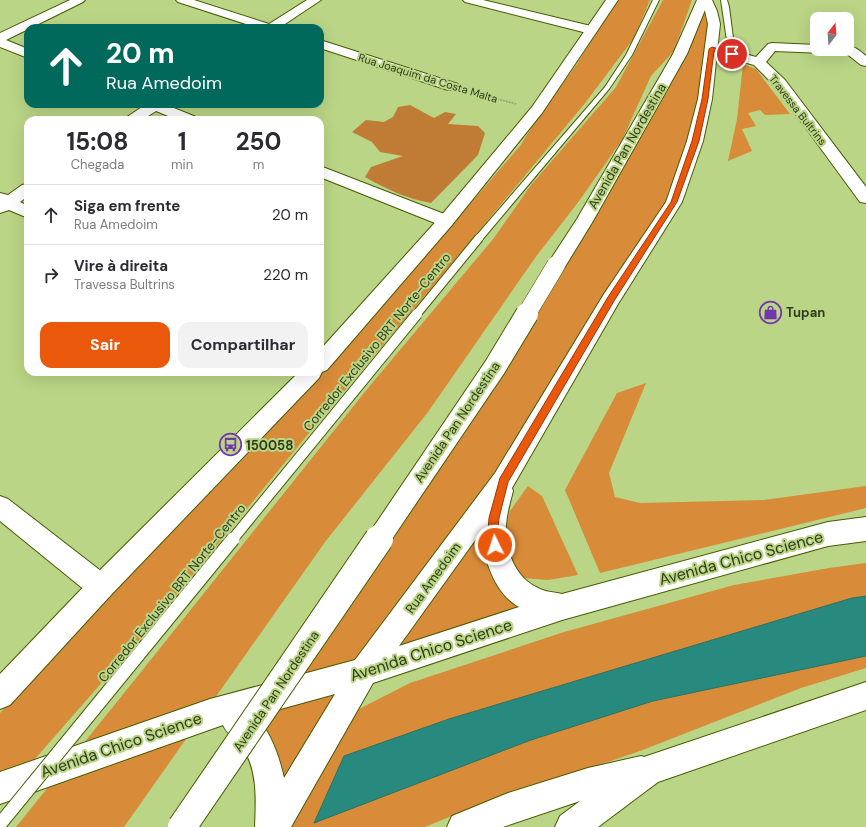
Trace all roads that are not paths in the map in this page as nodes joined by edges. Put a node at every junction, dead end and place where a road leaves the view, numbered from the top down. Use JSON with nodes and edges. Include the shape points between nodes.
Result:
{"nodes":[{"id":1,"x":79,"y":0,"type":"edge"},
{"id":2,"x":182,"y":0,"type":"edge"},
{"id":3,"x":315,"y":0,"type":"edge"},
{"id":4,"x":469,"y":0,"type":"edge"},
{"id":5,"x":612,"y":0,"type":"edge"},
{"id":6,"x":656,"y":0,"type":"edge"},
{"id":7,"x":704,"y":0,"type":"edge"},
{"id":8,"x":724,"y":0,"type":"edge"},
{"id":9,"x":29,"y":24,"type":"edge"},
{"id":10,"x":257,"y":24,"type":"edge"},
{"id":11,"x":276,"y":24,"type":"edge"},
{"id":12,"x":24,"y":26,"type":"edge"},
{"id":13,"x":591,"y":30,"type":"junction"},
{"id":14,"x":0,"y":38,"type":"edge"},
{"id":15,"x":0,"y":42,"type":"edge"},
{"id":16,"x":324,"y":45,"type":"edge"},
{"id":17,"x":712,"y":49,"type":"junction"},
{"id":18,"x":24,"y":52,"type":"edge"},
{"id":19,"x":732,"y":54,"type":"junction"},
{"id":20,"x":758,"y":62,"type":"junction"},
{"id":21,"x":866,"y":62,"type":"edge"},
{"id":22,"x":453,"y":87,"type":"road end"},
{"id":23,"x":148,"y":108,"type":"edge"},
{"id":24,"x":164,"y":108,"type":"edge"},
{"id":25,"x":138,"y":116,"type":"edge"},
{"id":26,"x":182,"y":116,"type":"edge"},
{"id":27,"x":324,"y":173,"type":"edge"},
{"id":28,"x":24,"y":192,"type":"edge"},
{"id":29,"x":866,"y":198,"type":"edge"},
{"id":30,"x":3,"y":203,"type":"edge"},
{"id":31,"x":24,"y":211,"type":"edge"},
{"id":32,"x":446,"y":221,"type":"junction"},
{"id":33,"x":324,"y":359,"type":"edge"},
{"id":34,"x":308,"y":376,"type":"edge"},
{"id":35,"x":503,"y":481,"type":"junction"},
{"id":36,"x":0,"y":507,"type":"edge"},
{"id":37,"x":866,"y":529,"type":"edge"},
{"id":38,"x":101,"y":587,"type":"junction"},
{"id":39,"x":562,"y":607,"type":"junction"},
{"id":40,"x":364,"y":672,"type":"junction"},
{"id":41,"x":0,"y":695,"type":"edge"},
{"id":42,"x":866,"y":696,"type":"edge"},
{"id":43,"x":210,"y":714,"type":"junction"},
{"id":44,"x":648,"y":770,"type":"junction"},
{"id":45,"x":0,"y":788,"type":"edge"},
{"id":46,"x":0,"y":824,"type":"edge"},
{"id":47,"x":182,"y":827,"type":"edge"},
{"id":48,"x":272,"y":827,"type":"edge"},
{"id":49,"x":463,"y":827,"type":"edge"},
{"id":50,"x":571,"y":827,"type":"edge"}],
"edges":[{"from":1,"to":9,"type":"street"},
{"from":2,"to":10,"type":"street"},
{"from":3,"to":11,"type":"street"},
{"from":4,"to":13,"type":"street"},
{"from":5,"to":13,"type":"main road"},
{"from":6,"to":46,"type":"lane","name":"Corredor Exclusivo BRT Norte-Centro","bridge":true,"via":[[629,55],[607,88],[479,238]]},
{"from":7,"to":17,"type":"main road","name":"Rua Amedoim","via":[[711,11],[714,24]]},
{"from":7,"to":47,"type":"main road","name":"Avenida Pan Nordestina","bridge":true,"via":[[680,54],[584,221],[495,367]]},
{"from":8,"to":19,"type":"lane"},
{"from":12,"to":14,"type":"street"},
{"from":13,"to":32,"type":"main road","via":[[537,110]]},
{"from":15,"to":18,"type":"street"},
{"from":16,"to":22,"type":"street","name":"Rua Joaquim da Costa Malta"},
{"from":17,"to":19,"type":"street","name":"Travessa Bultrins"},
{"from":17,"to":35,"type":"main road","name":"Rua Amedoim","via":[[705,99],[695,141],[674,202],[611,299]]},
{"from":19,"to":20,"type":"street","name":"Travessa Bultrins"},
{"from":20,"to":21,"type":"street","via":[[772,47],[850,50]]},
{"from":20,"to":29,"type":"street","name":"Travessa Bultrins","via":[[780,83]]},
{"from":23,"to":25,"type":"street"},
{"from":24,"to":26,"type":"street"},
{"from":27,"to":32,"type":"street"},
{"from":28,"to":30,"type":"street"},
{"from":30,"to":31,"type":"street"},
{"from":32,"to":33,"type":"main road"},
{"from":34,"to":38,"type":"main road"},
{"from":35,"to":39,"type":"main road","via":[[493,530],[504,571],[514,589],[532,600]]},
{"from":35,"to":40,"type":"main road","name":"Rua Amedoim"},
{"from":36,"to":38,"type":"street"},
{"from":37,"to":39,"type":"main road","name":"Avenida Chico Science","via":[[828,534]]},
{"from":38,"to":41,"type":"main road"},
{"from":39,"to":40,"type":"main road","name":"Avenida Chico Science"},
{"from":40,"to":43,"type":"main road","name":"Avenida Chico Science"},
{"from":40,"to":48,"type":"main road","name":"Rua Amedoim"},
{"from":42,"to":44,"type":"main road"},
{"from":43,"to":45,"type":"main road","name":"Avenida Chico Science"},
{"from":43,"to":48,"type":"main road","via":[[240,723],[253,735],[264,761],[271,789]]},
{"from":44,"to":49,"type":"main road","via":[[588,783],[508,809]]},
{"from":44,"to":50,"type":"main road"}]}
